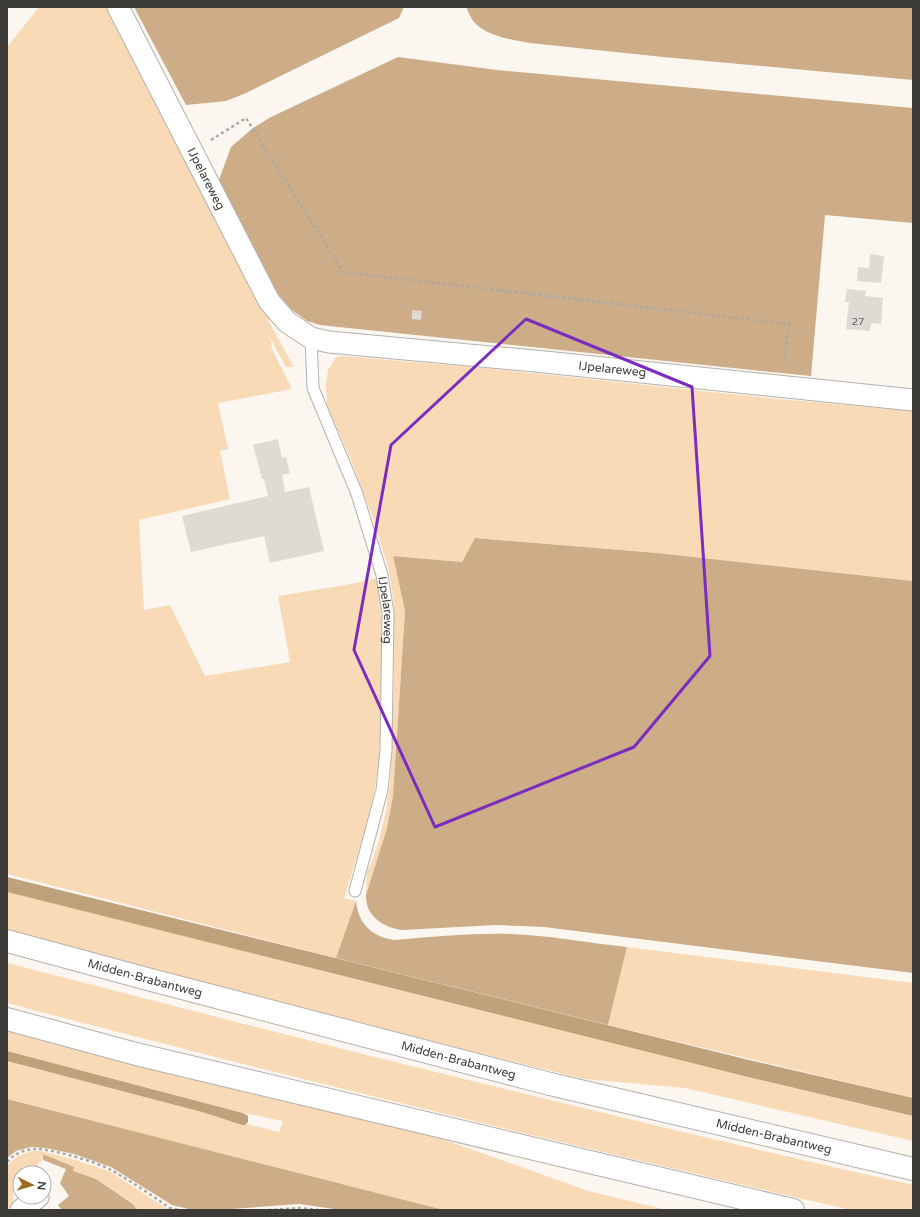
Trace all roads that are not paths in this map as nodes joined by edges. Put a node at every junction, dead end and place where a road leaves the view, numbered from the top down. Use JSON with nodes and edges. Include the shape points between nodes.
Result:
{"nodes":[{"id":1,"x":118,"y":7,"type":"edge"},
{"id":2,"x":311,"y":338,"type":"junction"},
{"id":3,"x":913,"y":400,"type":"edge"},
{"id":4,"x":355,"y":891,"type":"dead end"},
{"id":5,"x":7,"y":940,"type":"edge"},
{"id":6,"x":7,"y":1019,"type":"edge"},
{"id":7,"x":913,"y":1169,"type":"edge"},
{"id":8,"x":793,"y":1210,"type":"edge"}],
"edges":[{"from":1,"to":2,"type":"street","name":"IJpelareweg","via":[[269,301],[287,322]]},
{"from":2,"to":3,"type":"street","name":"IJpelareweg","via":[[329,342]]},
{"from":2,"to":4,"type":"lane","name":"IJpelareweg","via":[[313,388],[357,494],[382,575],[388,613],[386,750],[382,790]]},
{"from":5,"to":7,"type":"main road","name":"Midden-Brabantweg","via":[[550,1084]]},
{"from":6,"to":8,"type":"main road","via":[[136,1054]]}]}
